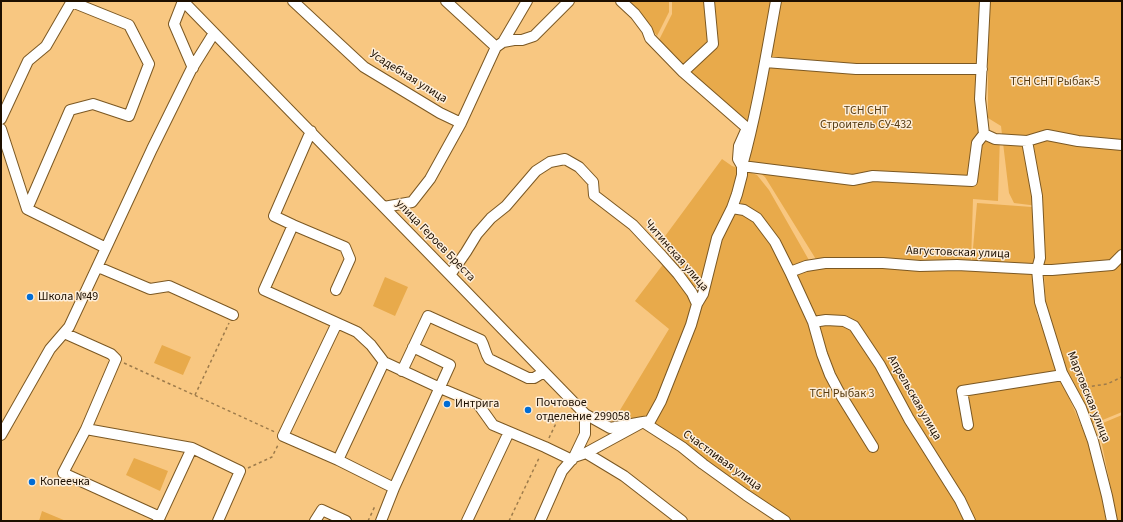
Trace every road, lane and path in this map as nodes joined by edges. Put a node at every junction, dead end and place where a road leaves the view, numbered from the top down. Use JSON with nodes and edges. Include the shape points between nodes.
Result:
{"nodes":[{"id":1,"x":183,"y":1,"type":"edge"},
{"id":2,"x":293,"y":1,"type":"edge"},
{"id":3,"x":446,"y":1,"type":"edge"},
{"id":4,"x":527,"y":1,"type":"edge"},
{"id":5,"x":569,"y":1,"type":"edge"},
{"id":6,"x":621,"y":1,"type":"edge"},
{"id":7,"x":709,"y":1,"type":"edge"},
{"id":8,"x":776,"y":1,"type":"edge"},
{"id":9,"x":985,"y":1,"type":"edge"},
{"id":10,"x":72,"y":2,"type":"edge"},
{"id":11,"x":214,"y":33,"type":"junction"},
{"id":12,"x":500,"y":44,"type":"junction"},
{"id":13,"x":766,"y":62,"type":"junction"},
{"id":14,"x":193,"y":68,"type":"junction"},
{"id":15,"x":982,"y":69,"type":"junction"},
{"id":16,"x":682,"y":72,"type":"junction"},
{"id":17,"x":1,"y":119,"type":"edge"},
{"id":18,"x":461,"y":123,"type":"junction"},
{"id":19,"x":1,"y":129,"type":"edge"},
{"id":20,"x":310,"y":132,"type":"junction"},
{"id":21,"x":984,"y":134,"type":"junction"},
{"id":22,"x":1027,"y":142,"type":"junction"},
{"id":23,"x":1122,"y":145,"type":"edge"},
{"id":24,"x":742,"y":166,"type":"junction"},
{"id":25,"x":384,"y":207,"type":"junction"},
{"id":26,"x":732,"y":208,"type":"junction"},
{"id":27,"x":27,"y":209,"type":"junction"},
{"id":28,"x":293,"y":224,"type":"junction"},
{"id":29,"x":106,"y":248,"type":"junction"},
{"id":30,"x":1122,"y":256,"type":"edge"},
{"id":31,"x":98,"y":267,"type":"junction"},
{"id":32,"x":1037,"y":269,"type":"junction"},
{"id":33,"x":790,"y":272,"type":"junction"},
{"id":34,"x":450,"y":275,"type":"junction"},
{"id":35,"x":336,"y":290,"type":"dead end"},
{"id":36,"x":697,"y":304,"type":"junction"},
{"id":37,"x":233,"y":315,"type":"joint"},
{"id":38,"x":813,"y":322,"type":"junction"},
{"id":39,"x":337,"y":323,"type":"junction"},
{"id":40,"x":64,"y":333,"type":"junction"},
{"id":41,"x":413,"y":347,"type":"junction"},
{"id":42,"x":116,"y":359,"type":"junction"},
{"id":43,"x":384,"y":362,"type":"junction"},
{"id":44,"x":402,"y":371,"type":"junction"},
{"id":45,"x":544,"y":372,"type":"junction"},
{"id":46,"x":1063,"y":375,"type":"junction"},
{"id":47,"x":1122,"y":377,"type":"edge"},
{"id":48,"x":440,"y":388,"type":"junction"},
{"id":49,"x":1071,"y":389,"type":"junction"},
{"id":50,"x":195,"y":396,"type":"junction"},
{"id":51,"x":585,"y":414,"type":"junction"},
{"id":52,"x":559,"y":417,"type":"dead end"},
{"id":53,"x":643,"y":422,"type":"junction"},
{"id":54,"x":968,"y":425,"type":"dead end"},
{"id":55,"x":86,"y":429,"type":"junction"},
{"id":56,"x":508,"y":432,"type":"junction"},
{"id":57,"x":1,"y":435,"type":"edge"},
{"id":58,"x":283,"y":436,"type":"junction"},
{"id":59,"x":545,"y":447,"type":"junction"},
{"id":60,"x":873,"y":447,"type":"dead end"},
{"id":61,"x":192,"y":448,"type":"junction"},
{"id":62,"x":586,"y":453,"type":"junction"},
{"id":63,"x":573,"y":458,"type":"junction"},
{"id":64,"x":338,"y":460,"type":"junction"},
{"id":65,"x":240,"y":471,"type":"junction"},
{"id":66,"x":394,"y":488,"type":"junction"},
{"id":67,"x":375,"y":506,"type":"dead end"},
{"id":68,"x":159,"y":519,"type":"edge"},
{"id":69,"x":218,"y":521,"type":"edge"},
{"id":70,"x":315,"y":521,"type":"edge"},
{"id":71,"x":346,"y":521,"type":"edge"},
{"id":72,"x":368,"y":521,"type":"edge"},
{"id":73,"x":381,"y":521,"type":"edge"},
{"id":74,"x":467,"y":521,"type":"edge"},
{"id":75,"x":509,"y":521,"type":"edge"},
{"id":76,"x":540,"y":521,"type":"edge"},
{"id":77,"x":682,"y":521,"type":"edge"},
{"id":78,"x":786,"y":521,"type":"edge"},
{"id":79,"x":970,"y":521,"type":"edge"},
{"id":80,"x":1112,"y":521,"type":"edge"}],
"edges":[{"from":1,"to":11,"type":"street","name":"улица Героев Бреста"},
{"from":1,"to":14,"type":"street","via":[[174,24]]},
{"from":2,"to":18,"type":"street","name":"Усадебная улица","via":[[364,67]]},
{"from":3,"to":12,"type":"street"},
{"from":4,"to":12,"type":"street"},
{"from":5,"to":12,"type":"street","via":[[534,36]]},
{"from":6,"to":16,"type":"street","name":"Читинская улица","via":[[636,14],[650,38]]},
{"from":7,"to":16,"type":"street","via":[[713,44]]},
{"from":8,"to":13,"type":"street"},
{"from":9,"to":15,"type":"street"},
{"from":10,"to":17,"type":"street","via":[[46,46],[28,61]]},
{"from":10,"to":27,"type":"street","via":[[129,25],[149,64],[129,116],[93,104],[70,110]]},
{"from":11,"to":14,"type":"street"},
{"from":11,"to":20,"type":"street","name":"улица Героев Бреста"},
{"from":12,"to":18,"type":"street"},
{"from":13,"to":15,"type":"street","via":[[856,70]]},
{"from":13,"to":24,"type":"street"},
{"from":14,"to":29,"type":"street"},
{"from":15,"to":21,"type":"street","via":[[980,99]]},
{"from":16,"to":24,"type":"street","name":"Читинская улица","via":[[746,128],[739,146],[738,159]]},
{"from":18,"to":25,"type":"street","via":[[430,179],[412,202]]},
{"from":19,"to":27,"type":"street"},
{"from":20,"to":25,"type":"street","name":"улица Героев Бреста"},
{"from":20,"to":28,"type":"street","via":[[274,216]]},
{"from":21,"to":22,"type":"street","via":[[995,140]]},
{"from":21,"to":24,"type":"street","via":[[977,143],[972,181],[874,176],[853,180]]},
{"from":22,"to":23,"type":"street","via":[[1047,135]]},
{"from":22,"to":32,"type":"street","name":"Мартовская улица","via":[[1037,196],[1040,258]]},
{"from":24,"to":26,"type":"street","name":"Читинская улица","via":[[742,175]]},
{"from":25,"to":34,"type":"street","name":"улица Героев Бреста"},
{"from":26,"to":33,"type":"street","via":[[744,210],[757,218],[775,242]]},
{"from":26,"to":36,"type":"street","name":"Читинская улица","via":[[717,238],[703,294]]},
{"from":27,"to":29,"type":"street"},
{"from":28,"to":35,"type":"street","via":[[345,247],[350,259]]},
{"from":28,"to":39,"type":"street","via":[[264,290]]},
{"from":29,"to":31,"type":"street"},
{"from":30,"to":32,"type":"street","name":"Августовская улица","via":[[1112,265]]},
{"from":31,"to":37,"type":"street","via":[[150,289],[169,286]]},
{"from":31,"to":40,"type":"street"},
{"from":32,"to":33,"type":"street","name":"Августовская улица","via":[[825,263]]},
{"from":32,"to":46,"type":"street","name":"Мартовская улица","via":[[1040,302]]},
{"from":33,"to":38,"type":"street"},
{"from":34,"to":36,"type":"street","name":"Читинская улица","via":[[477,234],[506,206],[536,171],[550,162],[565,159],[578,167],[593,182],[594,195],[633,225],[662,256],[692,293]]},
{"from":34,"to":45,"type":"street","name":"улица Героев Бреста"},
{"from":36,"to":53,"type":"street","via":[[661,401],[650,421]]},
{"from":37,"to":50,"type":"path"},
{"from":38,"to":60,"type":"street","via":[[830,375]]},
{"from":38,"to":79,"type":"street","name":"Апрельская улица","via":[[844,321],[854,326],[880,365]]},
{"from":39,"to":43,"type":"street","via":[[357,332]]},
{"from":39,"to":58,"type":"street"},
{"from":40,"to":42,"type":"street","via":[[111,354]]},
{"from":40,"to":57,"type":"street","via":[[50,349]]},
{"from":41,"to":44,"type":"street"},
{"from":41,"to":45,"type":"street","via":[[428,316],[481,340],[489,359],[528,378],[534,378]]},
{"from":41,"to":48,"type":"street","via":[[450,365]]},
{"from":42,"to":50,"type":"path"},
{"from":42,"to":55,"type":"street"},
{"from":43,"to":44,"type":"street"},
{"from":43,"to":64,"type":"street"},
{"from":44,"to":48,"type":"street"},
{"from":45,"to":51,"type":"street","name":"улица Героев Бреста"},
{"from":46,"to":49,"type":"street","name":"Мартовская улица"},
{"from":46,"to":54,"type":"street","via":[[962,391]]},
{"from":47,"to":49,"type":"path","via":[[1107,384]]},
{"from":48,"to":56,"type":"street","via":[[478,404],[493,425]]},
{"from":48,"to":66,"type":"street"},
{"from":49,"to":80,"type":"street","name":"Мартовская улица","via":[[1093,440]]},
{"from":50,"to":58,"type":"path"},
{"from":51,"to":53,"type":"street","via":[[610,428]]},
{"from":51,"to":63,"type":"street","via":[[585,434]]},
{"from":52,"to":59,"type":"path"},
{"from":53,"to":62,"type":"street"},
{"from":53,"to":78,"type":"street","name":"Счастливая улица"},
{"from":55,"to":61,"type":"street"},
{"from":55,"to":68,"type":"street","via":[[63,473]]},
{"from":56,"to":59,"type":"street"},
{"from":56,"to":74,"type":"street"},
{"from":58,"to":64,"type":"street"},
{"from":58,"to":65,"type":"path","via":[[272,457]]},
{"from":59,"to":63,"type":"street"},
{"from":59,"to":75,"type":"path"},
{"from":61,"to":65,"type":"street"},
{"from":61,"to":68,"type":"street"},
{"from":62,"to":63,"type":"street"},
{"from":62,"to":77,"type":"street","via":[[624,476]]},
{"from":63,"to":76,"type":"street","via":[[562,471]]},
{"from":64,"to":66,"type":"street"},
{"from":65,"to":69,"type":"street"},
{"from":66,"to":73,"type":"street"},
{"from":67,"to":72,"type":"path"},
{"from":70,"to":71,"type":"street","via":[[322,510]]}]}
